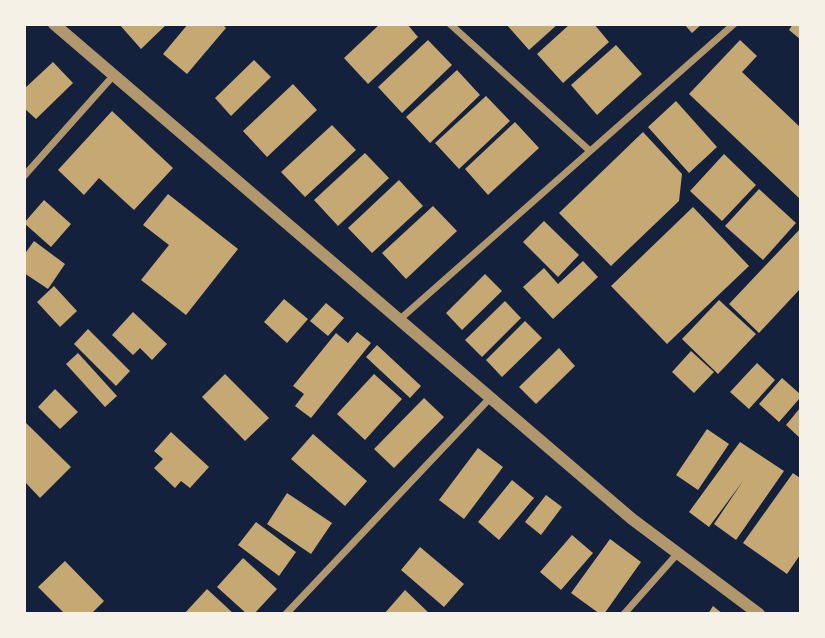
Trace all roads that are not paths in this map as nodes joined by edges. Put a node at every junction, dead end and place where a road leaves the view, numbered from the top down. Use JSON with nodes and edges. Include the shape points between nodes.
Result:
{"nodes":[{"id":1,"x":54,"y":24,"type":"edge"},
{"id":2,"x":450,"y":24,"type":"edge"},
{"id":3,"x":734,"y":24,"type":"edge"},
{"id":4,"x":113,"y":76,"type":"junction"},
{"id":5,"x":590,"y":151,"type":"junction"},
{"id":6,"x":24,"y":176,"type":"edge"},
{"id":7,"x":399,"y":320,"type":"junction"},
{"id":8,"x":491,"y":398,"type":"junction"},
{"id":9,"x":678,"y":553,"type":"junction"},
{"id":10,"x":286,"y":614,"type":"edge"},
{"id":11,"x":624,"y":614,"type":"edge"},
{"id":12,"x":759,"y":614,"type":"edge"}],
"edges":[{"from":1,"to":4,"type":"street"},
{"from":2,"to":5,"type":"street"},
{"from":3,"to":5,"type":"street"},
{"from":4,"to":6,"type":"street"},
{"from":4,"to":7,"type":"street"},
{"from":5,"to":7,"type":"street"},
{"from":7,"to":8,"type":"street"},
{"from":8,"to":9,"type":"street"},
{"from":8,"to":10,"type":"street"},
{"from":9,"to":11,"type":"street"},
{"from":9,"to":12,"type":"street"}]}
